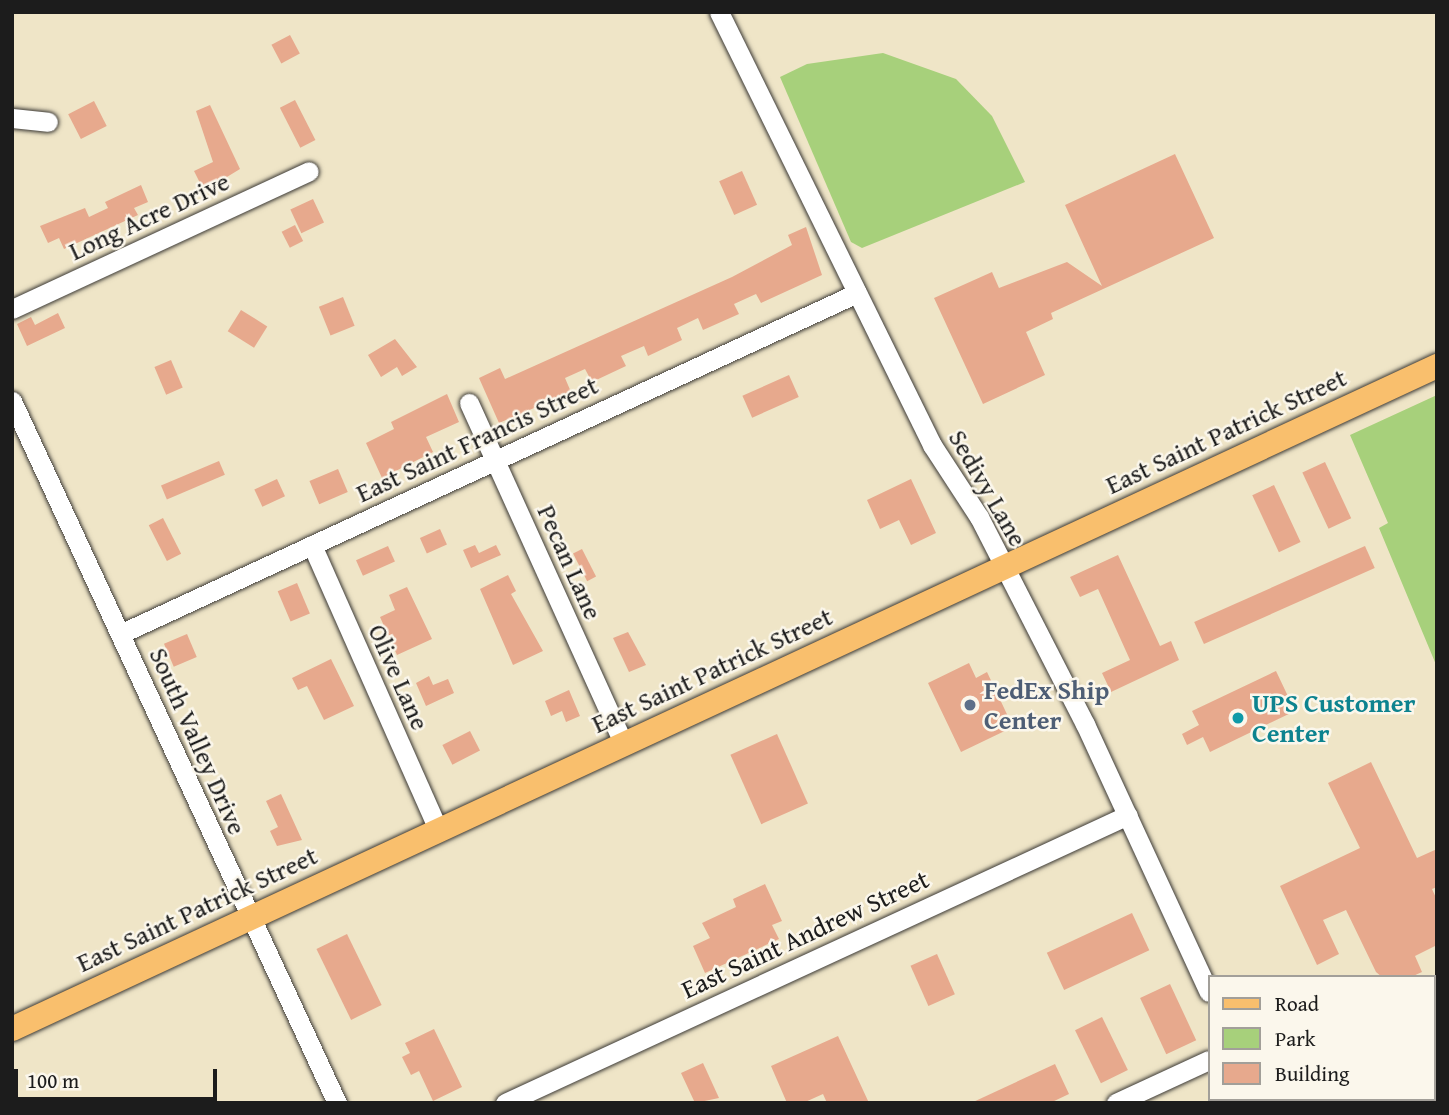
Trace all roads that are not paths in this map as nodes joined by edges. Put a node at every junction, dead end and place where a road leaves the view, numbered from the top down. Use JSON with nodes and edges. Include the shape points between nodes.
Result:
{"nodes":[{"id":1,"x":719,"y":12,"type":"edge"},
{"id":2,"x":12,"y":118,"type":"edge"},
{"id":3,"x":48,"y":122,"type":"dead end"},
{"id":4,"x":309,"y":171,"type":"dead end"},
{"id":5,"x":857,"y":293,"type":"junction"},
{"id":6,"x":12,"y":309,"type":"edge"},
{"id":7,"x":1437,"y":366,"type":"edge"},
{"id":8,"x":12,"y":401,"type":"edge"},
{"id":9,"x":469,"y":402,"type":"dead end"},
{"id":10,"x":495,"y":460,"type":"junction"},
{"id":11,"x":312,"y":545,"type":"junction"},
{"id":12,"x":1004,"y":567,"type":"junction"},
{"id":13,"x":120,"y":634,"type":"junction"},
{"id":14,"x":623,"y":743,"type":"junction"},
{"id":15,"x":1128,"y":815,"type":"junction"},
{"id":16,"x":438,"y":830,"type":"junction"},
{"id":17,"x":248,"y":917,"type":"junction"},
{"id":18,"x":1208,"y":990,"type":"edge"},
{"id":19,"x":12,"y":1029,"type":"edge"},
{"id":20,"x":1208,"y":1060,"type":"edge"},
{"id":21,"x":337,"y":1103,"type":"edge"},
{"id":22,"x":505,"y":1103,"type":"edge"},
{"id":23,"x":1116,"y":1103,"type":"edge"}],
"edges":[{"from":1,"to":5,"type":"street","name":"Sedivy Lane"},
{"from":2,"to":3,"type":"street"},
{"from":4,"to":6,"type":"street","name":"Long Acre Drive"},
{"from":5,"to":10,"type":"street","name":"East Saint Francis Street"},
{"from":5,"to":12,"type":"street","name":"Sedivy Lane","via":[[932,445],[979,517]]},
{"from":7,"to":12,"type":"main road","name":"East Saint Patrick Street"},
{"from":8,"to":13,"type":"street","name":"South Valley Drive"},
{"from":9,"to":10,"type":"street","name":"Pecan Lane"},
{"from":10,"to":11,"type":"street","name":"East Saint Francis Street"},
{"from":10,"to":14,"type":"street","name":"Pecan Lane"},
{"from":11,"to":13,"type":"street","name":"East Saint Francis Street"},
{"from":11,"to":16,"type":"street","name":"Olive Lane"},
{"from":12,"to":14,"type":"main road","name":"East Saint Patrick Street"},
{"from":12,"to":15,"type":"street","name":"Sedivy Lane"},
{"from":13,"to":17,"type":"street","name":"South Valley Drive"},
{"from":14,"to":16,"type":"main road","name":"East Saint Patrick Street"},
{"from":15,"to":18,"type":"street","name":"Sedivy Lane"},
{"from":15,"to":22,"type":"street","name":"East Saint Andrew Street"},
{"from":16,"to":17,"type":"main road","name":"East Saint Patrick Street"},
{"from":17,"to":19,"type":"main road","name":"East Saint Patrick Street"},
{"from":17,"to":21,"type":"street","name":"South Valley Drive"},
{"from":20,"to":23,"type":"street"}]}
